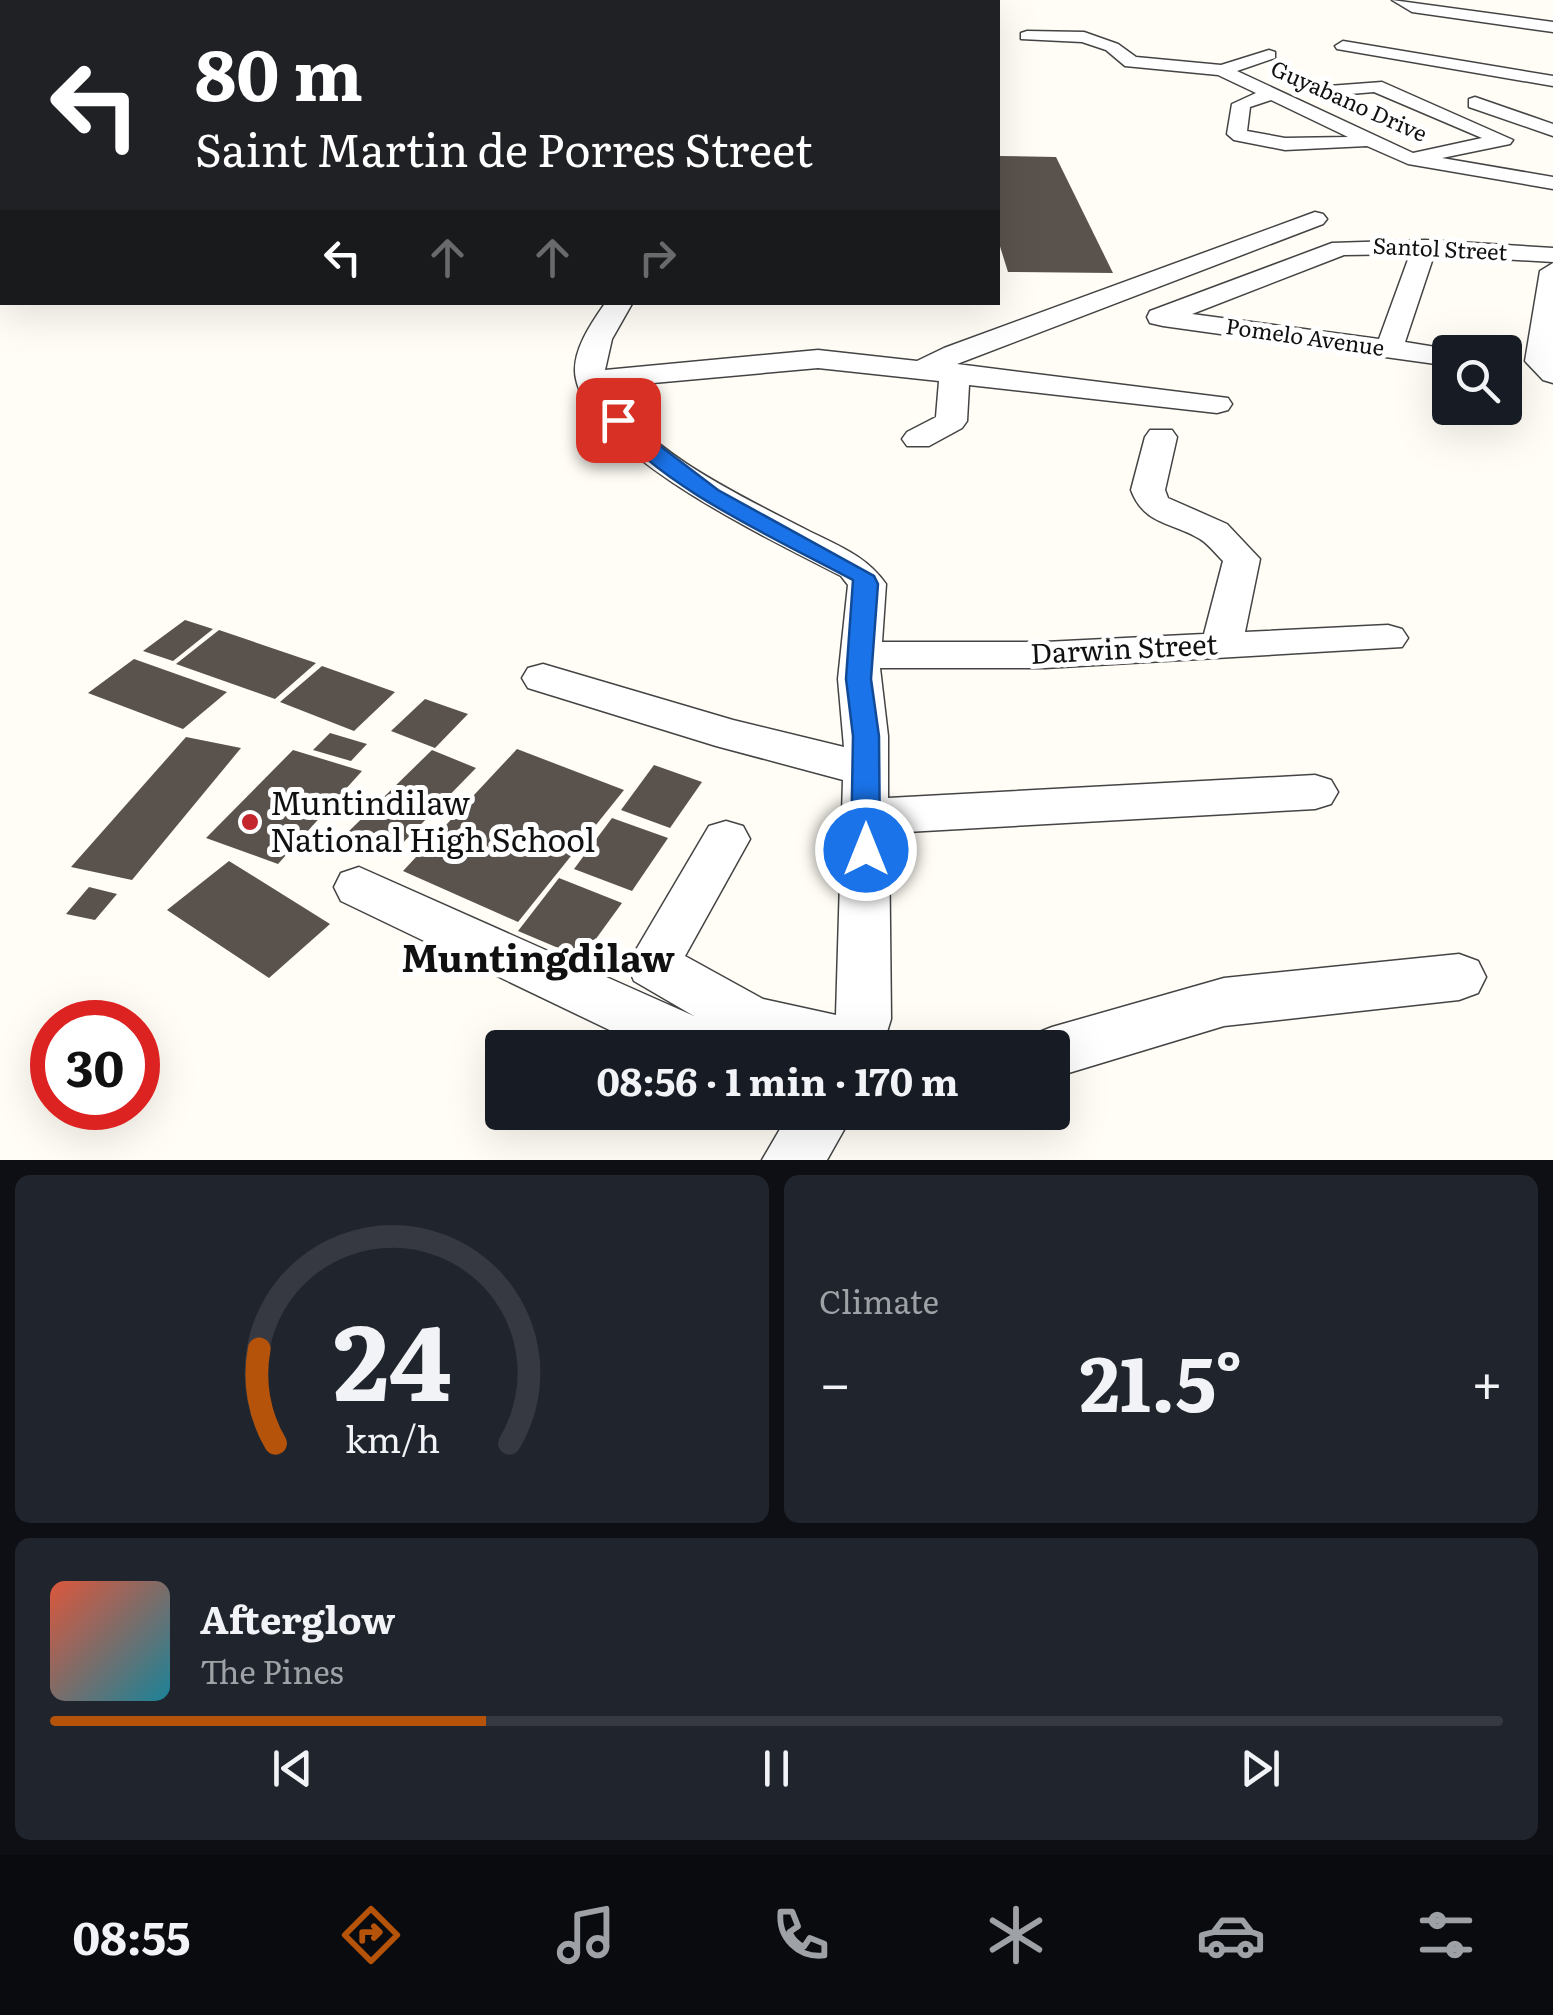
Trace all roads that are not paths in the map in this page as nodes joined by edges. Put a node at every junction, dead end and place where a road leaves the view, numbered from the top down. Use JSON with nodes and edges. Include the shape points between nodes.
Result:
{"nodes":[{"id":1,"x":1399,"y":0,"type":"edge"},
{"id":2,"x":1553,"y":27,"type":"edge"},
{"id":3,"x":1027,"y":36,"type":"dead end"},
{"id":4,"x":1343,"y":46,"type":"dead end"},
{"id":5,"x":1370,"y":50,"type":"junction"},
{"id":6,"x":1269,"y":55,"type":"dead end"},
{"id":7,"x":1222,"y":70,"type":"junction"},
{"id":8,"x":1409,"y":78,"type":"dead end"},
{"id":9,"x":1550,"y":80,"type":"edge"},
{"id":10,"x":1268,"y":95,"type":"junction"},
{"id":11,"x":1465,"y":99,"type":"dead end"},
{"id":12,"x":1502,"y":112,"type":"junction"},
{"id":13,"x":1364,"y":114,"type":"dead end"},
{"id":14,"x":1553,"y":130,"type":"edge"},
{"id":15,"x":1413,"y":136,"type":"dead end"},
{"id":16,"x":1370,"y":142,"type":"junction"},
{"id":17,"x":1446,"y":151,"type":"junction"},
{"id":18,"x":1408,"y":158,"type":"junction"},
{"id":19,"x":1553,"y":183,"type":"edge"},
{"id":20,"x":1315,"y":219,"type":"dead end"},
{"id":21,"x":1425,"y":247,"type":"junction"},
{"id":22,"x":1553,"y":256,"type":"edge"},
{"id":23,"x":1553,"y":272,"type":"edge"},
{"id":24,"x":618,"y":305,"type":"edge"},
{"id":25,"x":1160,"y":317,"type":"joint"},
{"id":26,"x":1389,"y":349,"type":"junction"},
{"id":27,"x":1432,"y":355,"type":"edge"},
{"id":28,"x":1522,"y":363,"type":"edge"},
{"id":29,"x":1548,"y":365,"type":"edge"},
{"id":30,"x":922,"y":370,"type":"junction"},
{"id":31,"x":955,"y":372,"type":"junction"},
{"id":32,"x":590,"y":380,"type":"junction"},
{"id":33,"x":1217,"y":404,"type":"dead end"},
{"id":34,"x":1161,"y":436,"type":"dead end"},
{"id":35,"x":918,"y":440,"type":"dead end"},
{"id":36,"x":1388,"y":638,"type":"dead end"},
{"id":37,"x":1222,"y":644,"type":"junction"},
{"id":38,"x":860,"y":655,"type":"junction"},
{"id":39,"x":543,"y":678,"type":"dead end"},
{"id":40,"x":865,"y":769,"type":"junction"},
{"id":41,"x":1315,"y":792,"type":"dead end"},
{"id":42,"x":866,"y":817,"type":"junction"},
{"id":43,"x":726,"y":839,"type":"dead end"},
{"id":44,"x":360,"y":888,"type":"dead end"},
{"id":45,"x":1459,"y":977,"type":"dead end"},
{"id":46,"x":668,"y":1030,"type":"edge"},
{"id":47,"x":786,"y":1030,"type":"edge"},
{"id":48,"x":861,"y":1030,"type":"edge"},
{"id":49,"x":1070,"y":1049,"type":"edge"},
{"id":50,"x":813,"y":1130,"type":"edge"},
{"id":51,"x":792,"y":1160,"type":"edge"}],
"edges":[{"from":1,"to":2,"type":"street","via":[[1412,8]]},
{"from":3,"to":7,"type":"street","via":[[1084,38],[1132,62]]},
{"from":4,"to":5,"type":"street"},
{"from":5,"to":8,"type":"street","via":[[1372,64]]},
{"from":5,"to":9,"type":"street"},
{"from":6,"to":7,"type":"street"},
{"from":7,"to":10,"type":"street","name":"Guyabano Drive"},
{"from":9,"to":12,"type":"street"},
{"from":10,"to":16,"type":"street","name":"Guyabano Drive"},
{"from":10,"to":16,"type":"street","via":[[1241,104],[1238,134],[1285,144]]},
{"from":11,"to":12,"type":"street"},
{"from":12,"to":14,"type":"street"},
{"from":13,"to":17,"type":"street","via":[[1315,92],[1376,86],[1504,140]]},
{"from":15,"to":17,"type":"street"},
{"from":16,"to":18,"type":"street","name":"Guyabano Drive"},
{"from":17,"to":18,"type":"street"},
{"from":18,"to":19,"type":"street","name":"Guyabano Drive"},
{"from":20,"to":30,"type":"street"},
{"from":21,"to":22,"type":"street","name":"Santol Street"},
{"from":21,"to":25,"type":"street","name":"Santol Street","via":[[1364,245],[1321,253]]},
{"from":21,"to":26,"type":"street"},
{"from":23,"to":29,"type":"street"},
{"from":24,"to":32,"type":"street","via":[[601,332]]},
{"from":25,"to":26,"type":"street","name":"Pomelo Avenue"},
{"from":26,"to":27,"type":"street","name":"Pomelo Avenue"},
{"from":28,"to":29,"type":"street"},
{"from":30,"to":31,"type":"street"},
{"from":30,"to":32,"type":"street","via":[[818,359]]},
{"from":31,"to":33,"type":"street"},
{"from":31,"to":35,"type":"street","via":[[952,421]]},
{"from":32,"to":38,"type":"street","via":[[634,437],[711,494],[862,576],[867,584]]},
{"from":34,"to":37,"type":"street","via":[[1148,490],[1153,503],[1214,532],[1242,559]]},
{"from":36,"to":37,"type":"street","name":"Darwin Street"},
{"from":37,"to":38,"type":"street","name":"Darwin Street","via":[[1046,655]]},
{"from":38,"to":40,"type":"street"},
{"from":39,"to":40,"type":"street"},
{"from":40,"to":42,"type":"street"},
{"from":41,"to":42,"type":"street"},
{"from":42,"to":48,"type":"street"},
{"from":43,"to":47,"type":"street","via":[[653,964],[752,1022]]},
{"from":44,"to":46,"type":"street"},
{"from":45,"to":49,"type":"street","via":[[1224,1002]]},
{"from":50,"to":51,"type":"street"}]}
